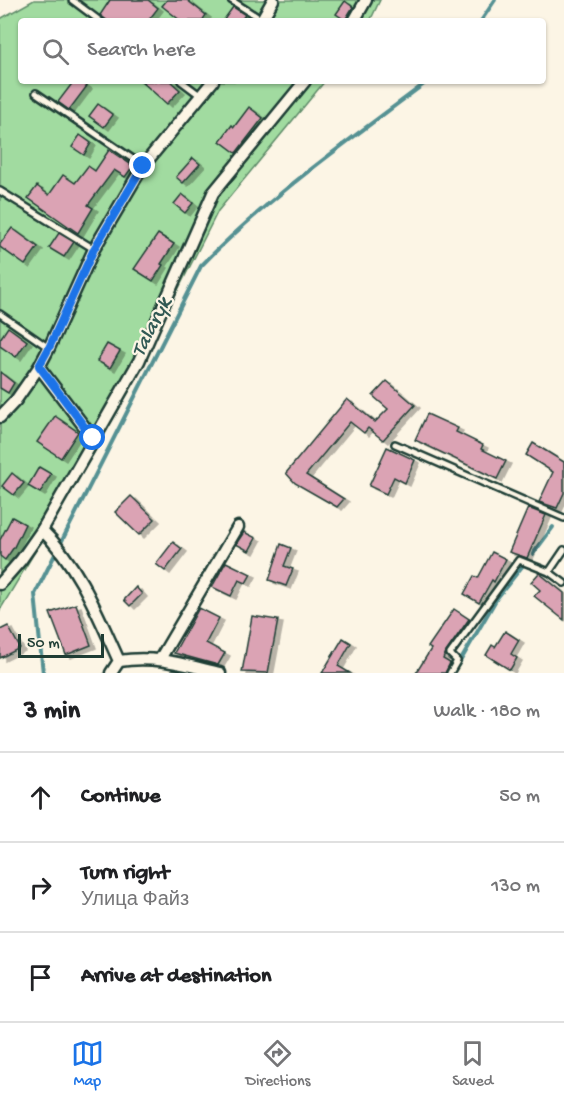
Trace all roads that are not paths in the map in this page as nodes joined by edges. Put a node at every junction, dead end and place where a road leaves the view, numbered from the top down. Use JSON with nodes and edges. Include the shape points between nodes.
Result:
{"nodes":[{"id":1,"x":72,"y":0,"type":"edge"},
{"id":2,"x":231,"y":0,"type":"edge"},
{"id":3,"x":273,"y":0,"type":"edge"},
{"id":4,"x":366,"y":0,"type":"edge"},
{"id":5,"x":96,"y":18,"type":"edge"},
{"id":6,"x":258,"y":18,"type":"edge"},
{"id":7,"x":264,"y":18,"type":"edge"},
{"id":8,"x":356,"y":18,"type":"edge"},
{"id":9,"x":185,"y":84,"type":"edge"},
{"id":10,"x":211,"y":84,"type":"edge"},
{"id":11,"x":303,"y":84,"type":"edge"},
{"id":12,"x":36,"y":93,"type":"dead end"},
{"id":13,"x":201,"y":96,"type":"junction"},
{"id":14,"x":143,"y":166,"type":"junction"},
{"id":15,"x":0,"y":191,"type":"edge"},
{"id":16,"x":94,"y":249,"type":"junction"},
{"id":17,"x":0,"y":314,"type":"edge"},
{"id":18,"x":49,"y":348,"type":"junction"},
{"id":19,"x":39,"y":366,"type":"junction"},
{"id":20,"x":0,"y":417,"type":"edge"},
{"id":21,"x":93,"y":438,"type":"junction"},
{"id":22,"x":395,"y":444,"type":"dead end"},
{"id":23,"x":564,"y":518,"type":"edge"},
{"id":24,"x":238,"y":527,"type":"dead end"},
{"id":25,"x":42,"y":530,"type":"junction"},
{"id":26,"x":564,"y":550,"type":"edge"},
{"id":27,"x":549,"y":572,"type":"junction"},
{"id":28,"x":564,"y":583,"type":"edge"},
{"id":29,"x":0,"y":584,"type":"edge"},
{"id":30,"x":160,"y":659,"type":"junction"},
{"id":31,"x":119,"y":661,"type":"junction"},
{"id":32,"x":111,"y":673,"type":"edge"},
{"id":33,"x":220,"y":673,"type":"edge"},
{"id":34,"x":450,"y":673,"type":"edge"}],
"edges":[{"from":1,"to":5,"type":"lane"},
{"from":2,"to":6,"type":"lane"},
{"from":3,"to":7,"type":"street"},
{"from":4,"to":8,"type":"street"},
{"from":9,"to":13,"type":"lane"},
{"from":10,"to":13,"type":"street"},
{"from":11,"to":21,"type":"street","via":[[213,193],[138,361]]},
{"from":12,"to":14,"type":"lane"},
{"from":13,"to":14,"type":"street"},
{"from":14,"to":16,"type":"street"},
{"from":15,"to":16,"type":"lane"},
{"from":16,"to":18,"type":"street"},
{"from":17,"to":18,"type":"lane"},
{"from":18,"to":19,"type":"street"},
{"from":19,"to":20,"type":"street"},
{"from":19,"to":21,"type":"street"},
{"from":21,"to":25,"type":"street"},
{"from":22,"to":23,"type":"lane"},
{"from":24,"to":30,"type":"street"},
{"from":25,"to":29,"type":"street"},
{"from":25,"to":31,"type":"street","via":[[84,585]]},
{"from":26,"to":27,"type":"lane"},
{"from":27,"to":28,"type":"lane"},
{"from":27,"to":34,"type":"lane","via":[[519,560],[450,654],[457,661]]},
{"from":30,"to":31,"type":"street"},
{"from":30,"to":33,"type":"street"},
{"from":31,"to":32,"type":"street"}]}
